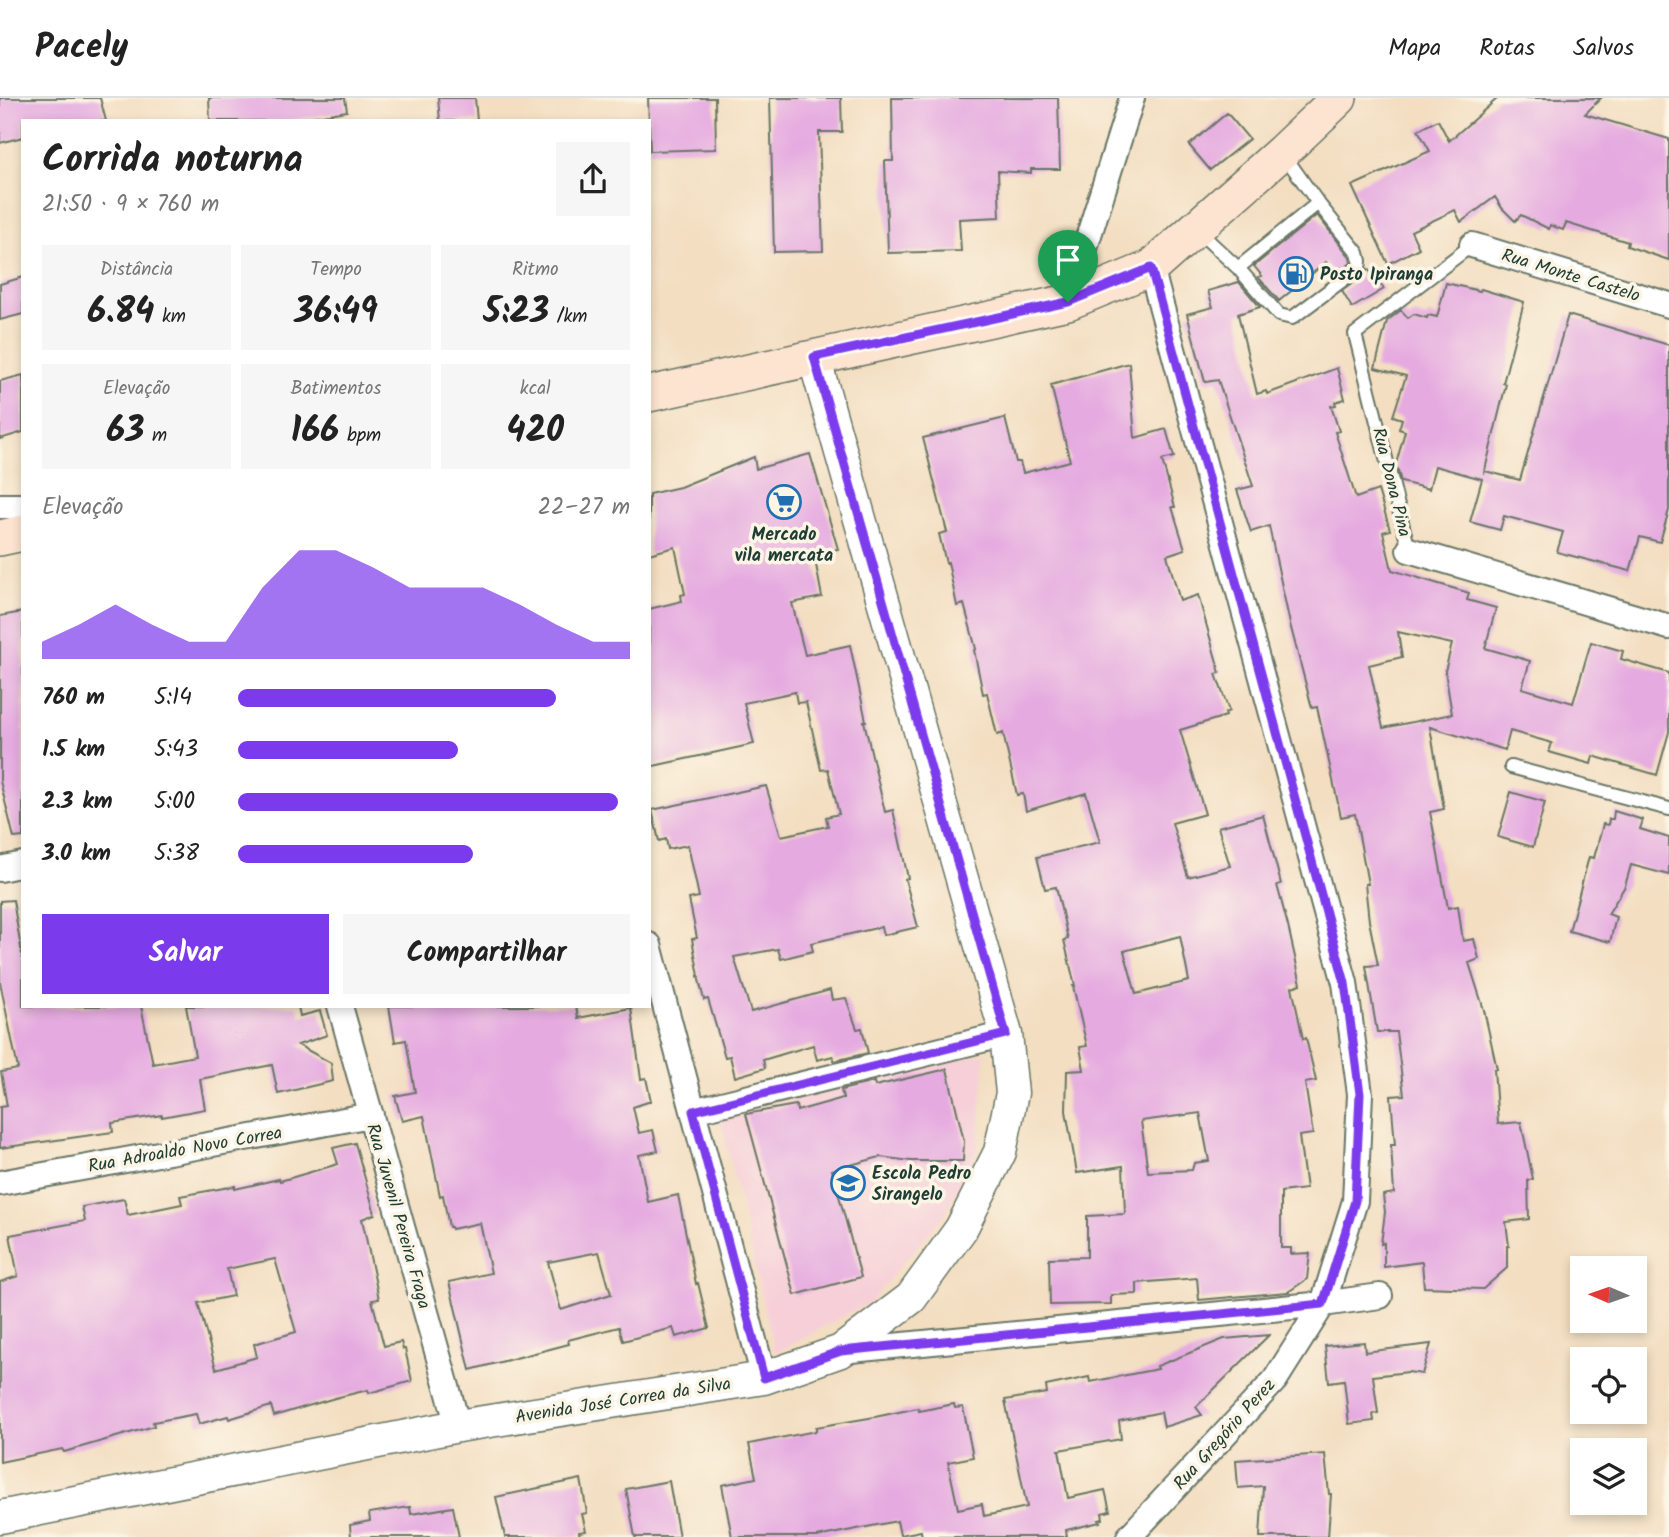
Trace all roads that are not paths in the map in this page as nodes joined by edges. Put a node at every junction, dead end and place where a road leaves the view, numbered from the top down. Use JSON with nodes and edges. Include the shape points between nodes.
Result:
{"nodes":[{"id":1,"x":1132,"y":98,"type":"edge"},
{"id":2,"x":1339,"y":98,"type":"edge"},
{"id":3,"x":1282,"y":152,"type":"junction"},
{"id":4,"x":1318,"y":203,"type":"junction"},
{"id":5,"x":1196,"y":228,"type":"junction"},
{"id":6,"x":1472,"y":245,"type":"joint"},
{"id":7,"x":1151,"y":268,"type":"junction"},
{"id":8,"x":1238,"y":268,"type":"junction"},
{"id":9,"x":1068,"y":302,"type":"junction"},
{"id":10,"x":1669,"y":305,"type":"edge"},
{"id":11,"x":814,"y":357,"type":"junction"},
{"id":12,"x":651,"y":394,"type":"edge"},
{"id":13,"x":0,"y":506,"type":"edge"},
{"id":14,"x":21,"y":506,"type":"edge"},
{"id":15,"x":21,"y":533,"type":"edge"},
{"id":16,"x":0,"y":538,"type":"edge"},
{"id":17,"x":1409,"y":550,"type":"joint"},
{"id":18,"x":1669,"y":627,"type":"edge"},
{"id":19,"x":1511,"y":767,"type":"dead end"},
{"id":20,"x":1669,"y":809,"type":"edge"},
{"id":21,"x":21,"y":864,"type":"edge"},
{"id":22,"x":0,"y":869,"type":"edge"},
{"id":23,"x":651,"y":953,"type":"edge"},
{"id":24,"x":341,"y":1008,"type":"edge"},
{"id":25,"x":1006,"y":1034,"type":"junction"},
{"id":26,"x":693,"y":1111,"type":"junction"},
{"id":27,"x":371,"y":1115,"type":"junction"},
{"id":28,"x":0,"y":1184,"type":"edge"},
{"id":29,"x":1380,"y":1296,"type":"dead end"},
{"id":30,"x":1323,"y":1304,"type":"junction"},
{"id":31,"x":841,"y":1351,"type":"junction"},
{"id":32,"x":764,"y":1378,"type":"junction"},
{"id":33,"x":458,"y":1426,"type":"junction"},
{"id":34,"x":0,"y":1517,"type":"edge"},
{"id":35,"x":1129,"y":1537,"type":"edge"}],
"edges":[{"from":1,"to":9,"type":"street"},
{"from":2,"to":3,"type":"main road"},
{"from":3,"to":4,"type":"lane"},
{"from":3,"to":5,"type":"main road"},
{"from":4,"to":8,"type":"lane"},
{"from":4,"to":8,"type":"lane","via":[[1358,253],[1359,268],[1292,318],[1279,315]]},
{"from":5,"to":7,"type":"main road"},
{"from":5,"to":8,"type":"lane"},
{"from":6,"to":10,"type":"street","name":"Rua Monte Castelo"},
{"from":6,"to":17,"type":"lane","name":"Rua Dona Pina","via":[[1354,334]]},
{"from":7,"to":9,"type":"main road"},
{"from":7,"to":30,"type":"street","name":"Rua Gregório Perez","via":[[1345,983],[1360,1094],[1355,1201]]},
{"from":9,"to":11,"type":"main road"},
{"from":11,"to":12,"type":"main road"},
{"from":11,"to":25,"type":"street","name":"Avenida José Correa da Silva"},
{"from":13,"to":14,"type":"street"},
{"from":15,"to":16,"type":"main road"},
{"from":17,"to":18,"type":"street","name":"Rua Dona Pina"},
{"from":19,"to":20,"type":"lane"},
{"from":21,"to":22,"type":"street"},
{"from":23,"to":26,"type":"street"},
{"from":24,"to":27,"type":"street","name":"Rua Juvenil Pereira Fraga"},
{"from":25,"to":26,"type":"street"},
{"from":25,"to":31,"type":"street","name":"Avenida José Correa da Silva","via":[[1012,1093],[1000,1152],[961,1229],[911,1298]]},
{"from":26,"to":32,"type":"street"},
{"from":27,"to":28,"type":"street","name":"Rua Adroaldo Novo Correa"},
{"from":27,"to":33,"type":"street","name":"Rua Juvenil Pereira Fraga"},
{"from":29,"to":30,"type":"street"},
{"from":30,"to":31,"type":"street"},
{"from":30,"to":35,"type":"street","name":"Rua Gregório Perez","via":[[1275,1380]]},
{"from":31,"to":32,"type":"street","name":"Avenida José Correa da Silva"},
{"from":32,"to":33,"type":"street","name":"Avenida José Correa da Silva"},
{"from":33,"to":34,"type":"street","name":"Avenida José Correa da Silva"}]}
